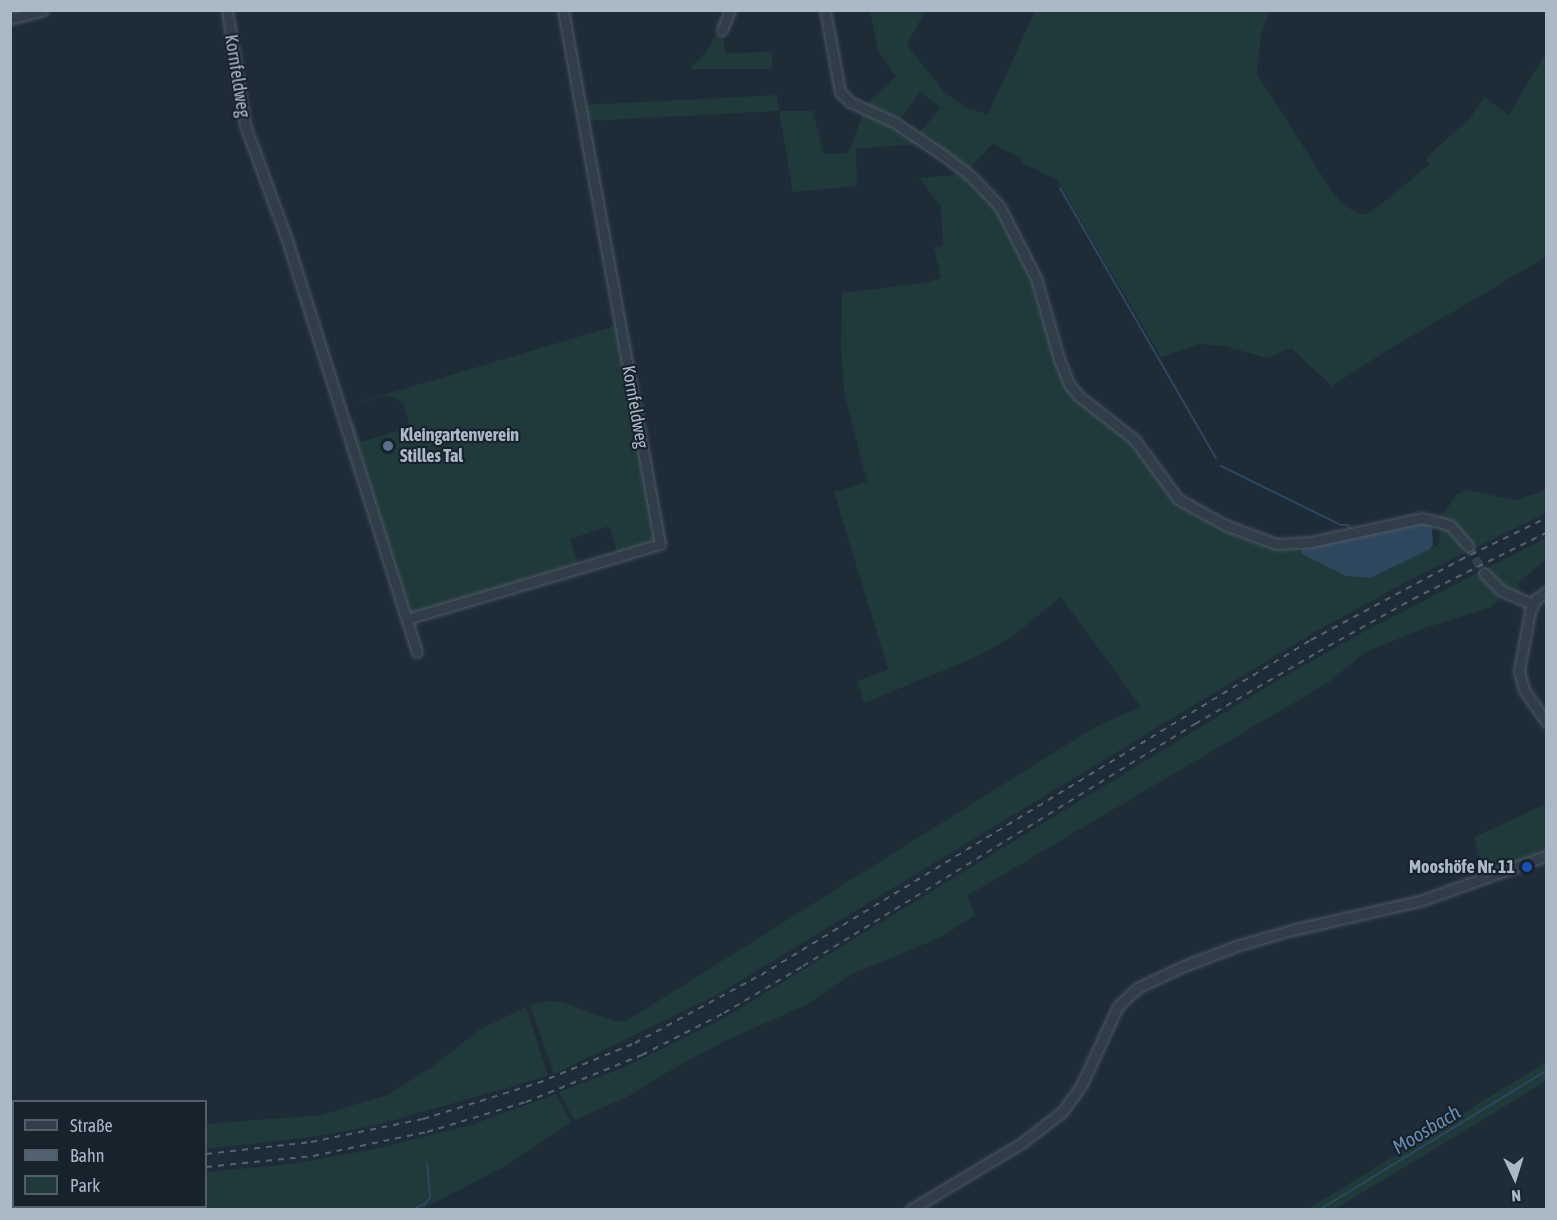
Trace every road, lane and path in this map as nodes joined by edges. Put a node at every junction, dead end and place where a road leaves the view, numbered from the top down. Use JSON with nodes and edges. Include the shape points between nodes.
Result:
{"nodes":[{"id":1,"x":43,"y":10,"type":"edge"},
{"id":2,"x":227,"y":10,"type":"edge"},
{"id":3,"x":563,"y":10,"type":"edge"},
{"id":4,"x":730,"y":10,"type":"edge"},
{"id":5,"x":825,"y":10,"type":"edge"},
{"id":6,"x":10,"y":19,"type":"edge"},
{"id":7,"x":722,"y":30,"type":"dead end"},
{"id":8,"x":1468,"y":546,"type":"tunnel mouth"},
{"id":9,"x":1484,"y":573,"type":"tunnel mouth"},
{"id":10,"x":1546,"y":592,"type":"edge"},
{"id":11,"x":1533,"y":604,"type":"junction"},
{"id":12,"x":407,"y":619,"type":"junction"},
{"id":13,"x":417,"y":652,"type":"dead end"},
{"id":14,"x":1546,"y":722,"type":"edge"},
{"id":15,"x":1546,"y":856,"type":"edge"},
{"id":16,"x":910,"y":1209,"type":"edge"}],
"edges":[{"from":1,"to":6,"type":"street"},
{"from":2,"to":12,"type":"street","name":"Kornfeldweg","via":[[244,125],[290,251]]},
{"from":3,"to":12,"type":"street","name":"Kornfeldweg","via":[[660,544]]},
{"from":4,"to":7,"type":"street"},
{"from":5,"to":8,"type":"street","via":[[838,87],[844,97],[915,135],[988,192],[1008,219],[1036,279],[1069,384],[1134,439],[1172,493],[1201,514],[1269,543],[1290,545],[1429,518],[1450,525]]},
{"from":9,"to":11,"type":"street","via":[[1502,591]]},
{"from":10,"to":11,"type":"street"},
{"from":11,"to":14,"type":"street","via":[[1520,671],[1524,690]]},
{"from":12,"to":13,"type":"street","name":"Kornfeldweg"},
{"from":15,"to":16,"type":"street","via":[[1414,902],[1246,943],[1137,988],[1115,1011],[1081,1086],[1062,1112],[1013,1148]]}]}
